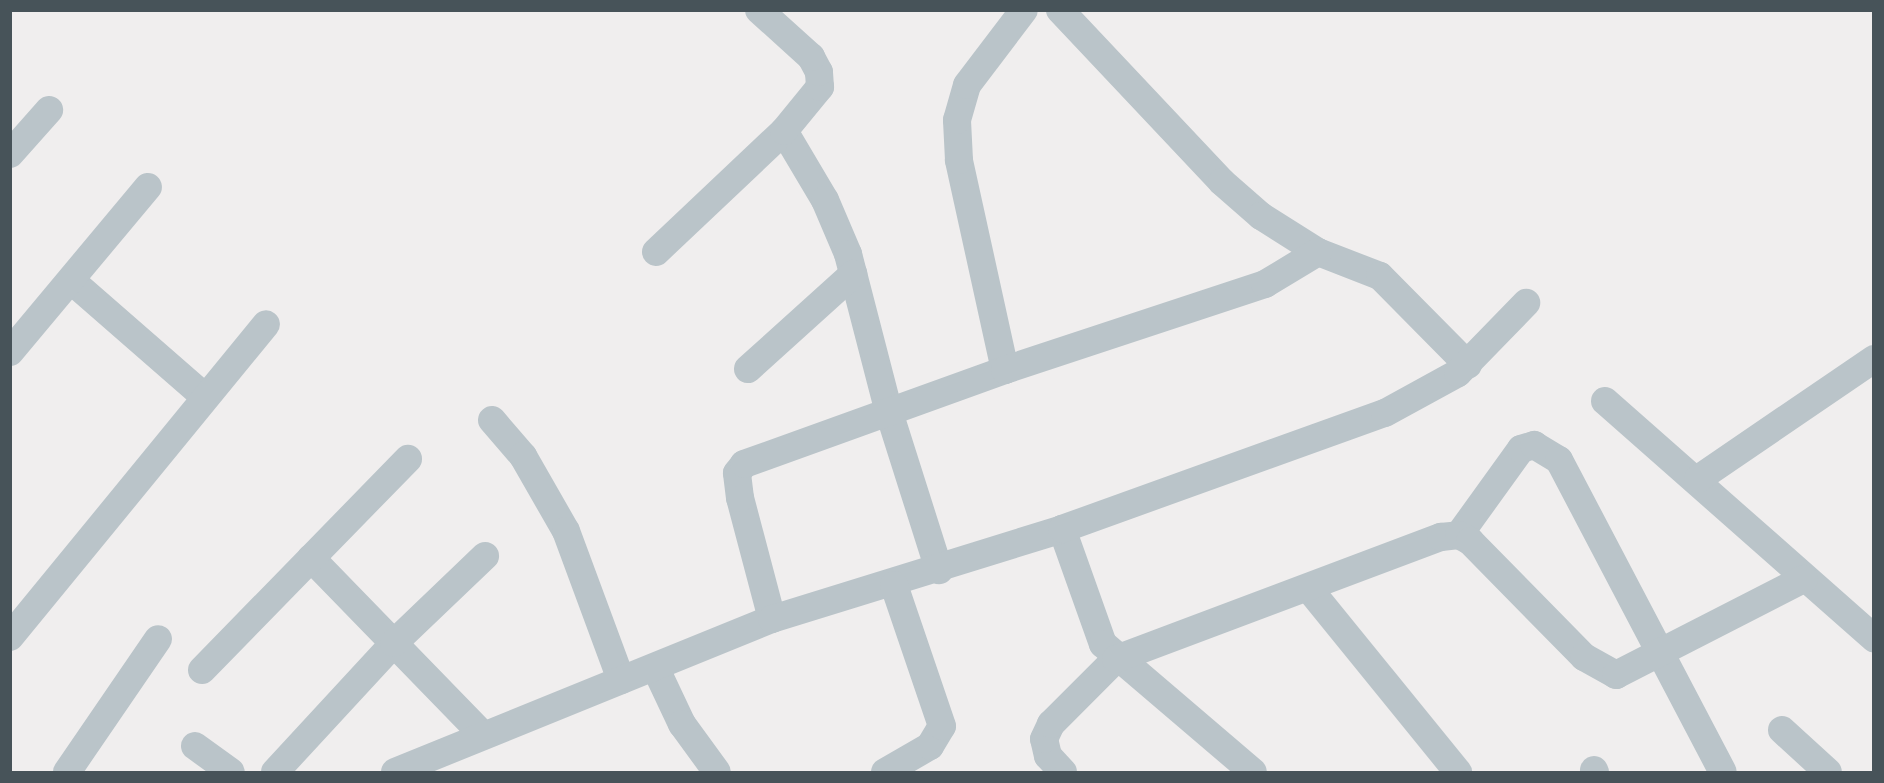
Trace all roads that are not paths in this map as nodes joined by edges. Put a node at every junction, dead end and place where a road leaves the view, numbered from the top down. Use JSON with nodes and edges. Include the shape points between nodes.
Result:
{"nodes":[{"id":1,"x":759,"y":10,"type":"edge"},
{"id":2,"x":1024,"y":10,"type":"edge"},
{"id":3,"x":1060,"y":10,"type":"edge"},
{"id":4,"x":49,"y":110,"type":"dead end"},
{"id":5,"x":784,"y":130,"type":"junction"},
{"id":6,"x":10,"y":154,"type":"edge"},
{"id":7,"x":148,"y":187,"type":"dead end"},
{"id":8,"x":656,"y":252,"type":"dead end"},
{"id":9,"x":1318,"y":252,"type":"junction"},
{"id":10,"x":853,"y":274,"type":"junction"},
{"id":11,"x":73,"y":282,"type":"junction"},
{"id":12,"x":1526,"y":303,"type":"dead end"},
{"id":13,"x":266,"y":324,"type":"dead end"},
{"id":14,"x":10,"y":352,"type":"edge"},
{"id":15,"x":1874,"y":359,"type":"edge"},
{"id":16,"x":1468,"y":365,"type":"junction"},
{"id":17,"x":748,"y":369,"type":"dead end"},
{"id":18,"x":1005,"y":370,"type":"junction"},
{"id":19,"x":205,"y":397,"type":"junction"},
{"id":20,"x":1605,"y":401,"type":"dead end"},
{"id":21,"x":889,"y":412,"type":"junction"},
{"id":22,"x":492,"y":420,"type":"dead end"},
{"id":23,"x":408,"y":459,"type":"dead end"},
{"id":24,"x":1698,"y":479,"type":"junction"},
{"id":25,"x":1062,"y":529,"type":"junction"},
{"id":26,"x":1459,"y":535,"type":"junction"},
{"id":27,"x":485,"y":556,"type":"dead end"},
{"id":28,"x":311,"y":558,"type":"junction"},
{"id":29,"x":939,"y":570,"type":"junction"},
{"id":30,"x":1804,"y":579,"type":"junction"},
{"id":31,"x":894,"y":585,"type":"junction"},
{"id":32,"x":1310,"y":590,"type":"junction"},
{"id":33,"x":772,"y":619,"type":"junction"},
{"id":34,"x":10,"y":637,"type":"edge"},
{"id":35,"x":1874,"y":638,"type":"edge"},
{"id":36,"x":159,"y":639,"type":"dead end"},
{"id":37,"x":394,"y":643,"type":"junction"},
{"id":38,"x":1662,"y":654,"type":"junction"},
{"id":39,"x":1116,"y":659,"type":"junction"},
{"id":40,"x":656,"y":669,"type":"junction"},
{"id":41,"x":202,"y":670,"type":"dead end"},
{"id":42,"x":621,"y":680,"type":"junction"},
{"id":43,"x":1782,"y":730,"type":"dead end"},
{"id":44,"x":482,"y":734,"type":"junction"},
{"id":45,"x":195,"y":746,"type":"dead end"},
{"id":46,"x":67,"y":772,"type":"edge"},
{"id":47,"x":231,"y":772,"type":"edge"},
{"id":48,"x":275,"y":772,"type":"edge"},
{"id":49,"x":395,"y":772,"type":"edge"},
{"id":50,"x":717,"y":772,"type":"edge"},
{"id":51,"x":885,"y":772,"type":"edge"},
{"id":52,"x":1063,"y":772,"type":"edge"},
{"id":53,"x":1253,"y":772,"type":"edge"},
{"id":54,"x":1458,"y":772,"type":"edge"},
{"id":55,"x":1724,"y":772,"type":"edge"},
{"id":56,"x":1828,"y":772,"type":"edge"}],
"edges":[{"from":1,"to":5,"type":"street","via":[[811,57],[819,72],[820,87]]},
{"from":2,"to":18,"type":"street","via":[[967,85],[957,120],[959,160]]},
{"from":3,"to":9,"type":"street","via":[[1222,182],[1261,216]]},
{"from":4,"to":6,"type":"street"},
{"from":5,"to":8,"type":"street"},
{"from":5,"to":10,"type":"street","via":[[825,200]]},
{"from":7,"to":11,"type":"street"},
{"from":9,"to":16,"type":"street","via":[[1380,276]]},
{"from":9,"to":18,"type":"street","via":[[1265,284]]},
{"from":10,"to":17,"type":"street"},
{"from":10,"to":21,"type":"street"},
{"from":11,"to":14,"type":"street"},
{"from":11,"to":19,"type":"street"},
{"from":12,"to":16,"type":"street"},
{"from":13,"to":19,"type":"street"},
{"from":15,"to":24,"type":"street"},
{"from":16,"to":25,"type":"street","via":[[1385,413]]},
{"from":18,"to":21,"type":"street"},
{"from":19,"to":34,"type":"street"},
{"from":20,"to":24,"type":"street"},
{"from":21,"to":29,"type":"street"},
{"from":21,"to":33,"type":"street","via":[[766,452],[744,464],[737,473]]},
{"from":22,"to":42,"type":"street","via":[[523,456],[566,531]]},
{"from":23,"to":28,"type":"street"},
{"from":24,"to":30,"type":"street"},
{"from":25,"to":29,"type":"street"},
{"from":25,"to":39,"type":"street","via":[[1094,627]]},
{"from":26,"to":32,"type":"street","via":[[1441,537]]},
{"from":26,"to":38,"type":"street","via":[[1480,549],[1597,668],[1616,675]]},
{"from":26,"to":38,"type":"street","via":[[1508,461],[1534,445],[1547,450],[1559,460]]},
{"from":27,"to":37,"type":"street"},
{"from":28,"to":37,"type":"street"},
{"from":28,"to":41,"type":"street"},
{"from":29,"to":31,"type":"street"},
{"from":30,"to":35,"type":"street"},
{"from":30,"to":38,"type":"street"},
{"from":31,"to":33,"type":"street"},
{"from":31,"to":51,"type":"street","via":[[942,726],[930,746]]},
{"from":32,"to":39,"type":"street"},
{"from":32,"to":54,"type":"street"},
{"from":33,"to":40,"type":"street"},
{"from":36,"to":46,"type":"street"},
{"from":37,"to":44,"type":"street"},
{"from":37,"to":48,"type":"street"},
{"from":38,"to":55,"type":"street"},
{"from":39,"to":52,"type":"street","via":[[1051,723],[1044,739],[1048,756]]},
{"from":39,"to":53,"type":"street"},
{"from":40,"to":42,"type":"street"},
{"from":40,"to":50,"type":"street","via":[[682,724]]},
{"from":42,"to":44,"type":"street"},
{"from":43,"to":56,"type":"street"},
{"from":44,"to":49,"type":"street"},
{"from":45,"to":47,"type":"street"}]}
